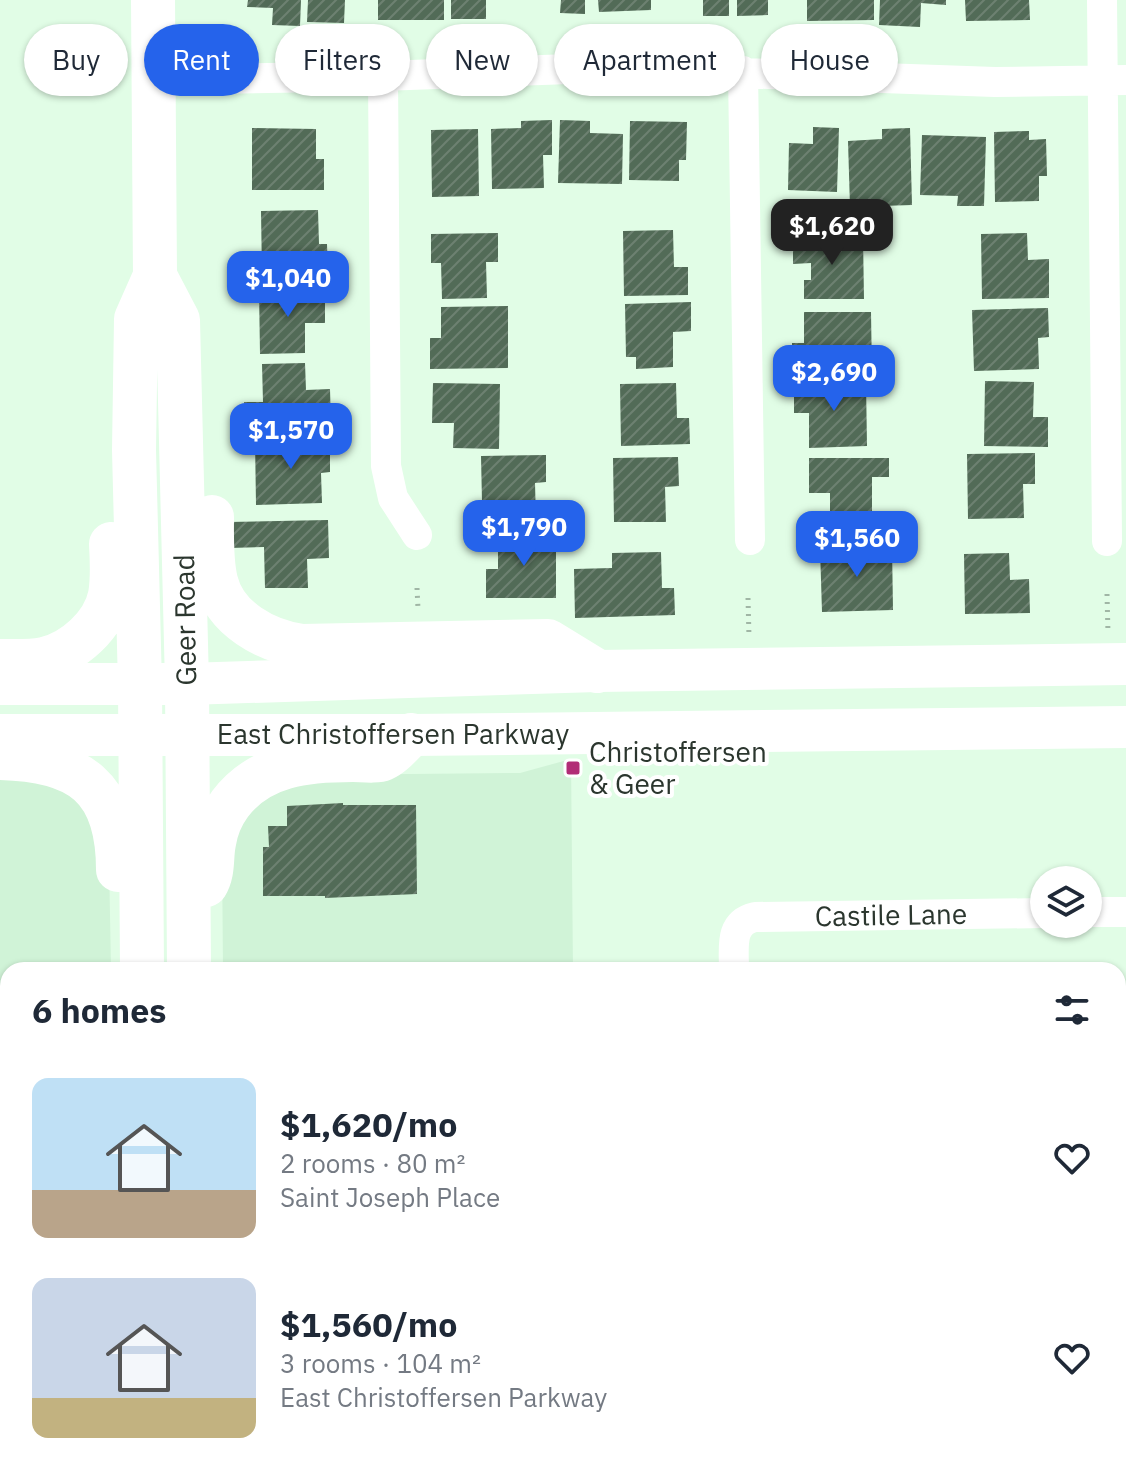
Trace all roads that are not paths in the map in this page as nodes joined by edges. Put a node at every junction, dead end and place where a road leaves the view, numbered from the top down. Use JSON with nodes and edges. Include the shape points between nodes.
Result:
{"nodes":[{"id":1,"x":153,"y":0,"type":"edge"},
{"id":2,"x":1102,"y":0,"type":"edge"},
{"id":3,"x":153,"y":24,"type":"edge"},
{"id":4,"x":554,"y":70,"type":"edge"},
{"id":5,"x":745,"y":71,"type":"edge"},
{"id":6,"x":410,"y":75,"type":"edge"},
{"id":7,"x":1114,"y":80,"type":"edge"},
{"id":8,"x":153,"y":96,"type":"edge"},
{"id":9,"x":383,"y":96,"type":"edge"},
{"id":10,"x":743,"y":96,"type":"edge"},
{"id":11,"x":155,"y":276,"type":"junction"},
{"id":12,"x":181,"y":449,"type":"junction"},
{"id":13,"x":134,"y":450,"type":"junction"},
{"id":14,"x":417,"y":535,"type":"dead end"},
{"id":15,"x":750,"y":540,"type":"dead end"},
{"id":16,"x":1107,"y":541,"type":"dead end"},
{"id":17,"x":1117,"y":650,"type":"edge"},
{"id":18,"x":0,"y":661,"type":"edge"},
{"id":19,"x":597,"y":671,"type":"junction"},
{"id":20,"x":0,"y":684,"type":"edge"},
{"id":21,"x":187,"y":684,"type":"junction"},
{"id":22,"x":140,"y":685,"type":"junction"},
{"id":23,"x":1126,"y":727,"type":"edge"},
{"id":24,"x":0,"y":735,"type":"edge"},
{"id":25,"x":411,"y":735,"type":"junction"},
{"id":26,"x":140,"y":736,"type":"junction"},
{"id":27,"x":186,"y":736,"type":"junction"},
{"id":28,"x":0,"y":758,"type":"edge"},
{"id":29,"x":1102,"y":912,"type":"edge"},
{"id":30,"x":1126,"y":912,"type":"edge"},
{"id":31,"x":1030,"y":913,"type":"edge"},
{"id":32,"x":188,"y":914,"type":"junction"},
{"id":33,"x":141,"y":916,"type":"junction"},
{"id":34,"x":142,"y":962,"type":"edge"},
{"id":35,"x":189,"y":962,"type":"edge"},
{"id":36,"x":734,"y":962,"type":"edge"}],
"edges":[{"from":1,"to":3,"type":"main road","name":"Geer Road"},
{"from":2,"to":7,"type":"street"},
{"from":4,"to":6,"type":"street"},
{"from":5,"to":7,"type":"street","via":[[995,82]]},
{"from":7,"to":16,"type":"street"},
{"from":8,"to":11,"type":"main road","name":"Geer Road"},
{"from":9,"to":14,"type":"street","via":[[386,466],[393,498]]},
{"from":10,"to":15,"type":"street"},
{"from":11,"to":12,"type":"main road","name":"Geer Road","via":[[178,320]]},
{"from":11,"to":13,"type":"main road","name":"Geer Road","via":[[136,319]]},
{"from":12,"to":19,"type":"main road","via":[[211,513],[220,593],[238,617],[270,638],[302,646],[548,641]]},
{"from":12,"to":21,"type":"main road","name":"Geer Road"},
{"from":13,"to":18,"type":"main road","via":[[110,509],[111,585],[100,619],[76,644],[55,655]]},
{"from":13,"to":22,"type":"main road","name":"Geer Road"},
{"from":17,"to":19,"type":"street","name":"East Christoffersen Parkway"},
{"from":19,"to":21,"type":"street","name":"East Christoffersen Parkway"},
{"from":20,"to":22,"type":"street","name":"East Christoffersen Parkway"},
{"from":21,"to":22,"type":"street","name":"East Christoffersen Parkway"},
{"from":21,"to":27,"type":"main road","name":"Geer Road"},
{"from":22,"to":26,"type":"main road","name":"Geer Road"},
{"from":23,"to":25,"type":"street","name":"East Christoffersen Parkway"},
{"from":24,"to":26,"type":"street","name":"East Christoffersen Parkway"},
{"from":25,"to":27,"type":"street","name":"East Christoffersen Parkway"},
{"from":25,"to":32,"type":"main road","via":[[382,760],[292,764],[251,783],[224,813],[211,877]]},
{"from":26,"to":27,"type":"street","name":"East Christoffersen Parkway"},
{"from":26,"to":33,"type":"main road","name":"Geer Road"},
{"from":27,"to":32,"type":"main road","name":"Geer Road"},
{"from":28,"to":33,"type":"main road","via":[[46,761],[90,785],[113,820],[119,883]]},
{"from":29,"to":30,"type":"street"},
{"from":31,"to":36,"type":"street","name":"Castile Lane","via":[[755,917],[740,923]]},
{"from":32,"to":35,"type":"main road","name":"Geer Road"},
{"from":33,"to":34,"type":"main road","name":"Geer Road"}]}
